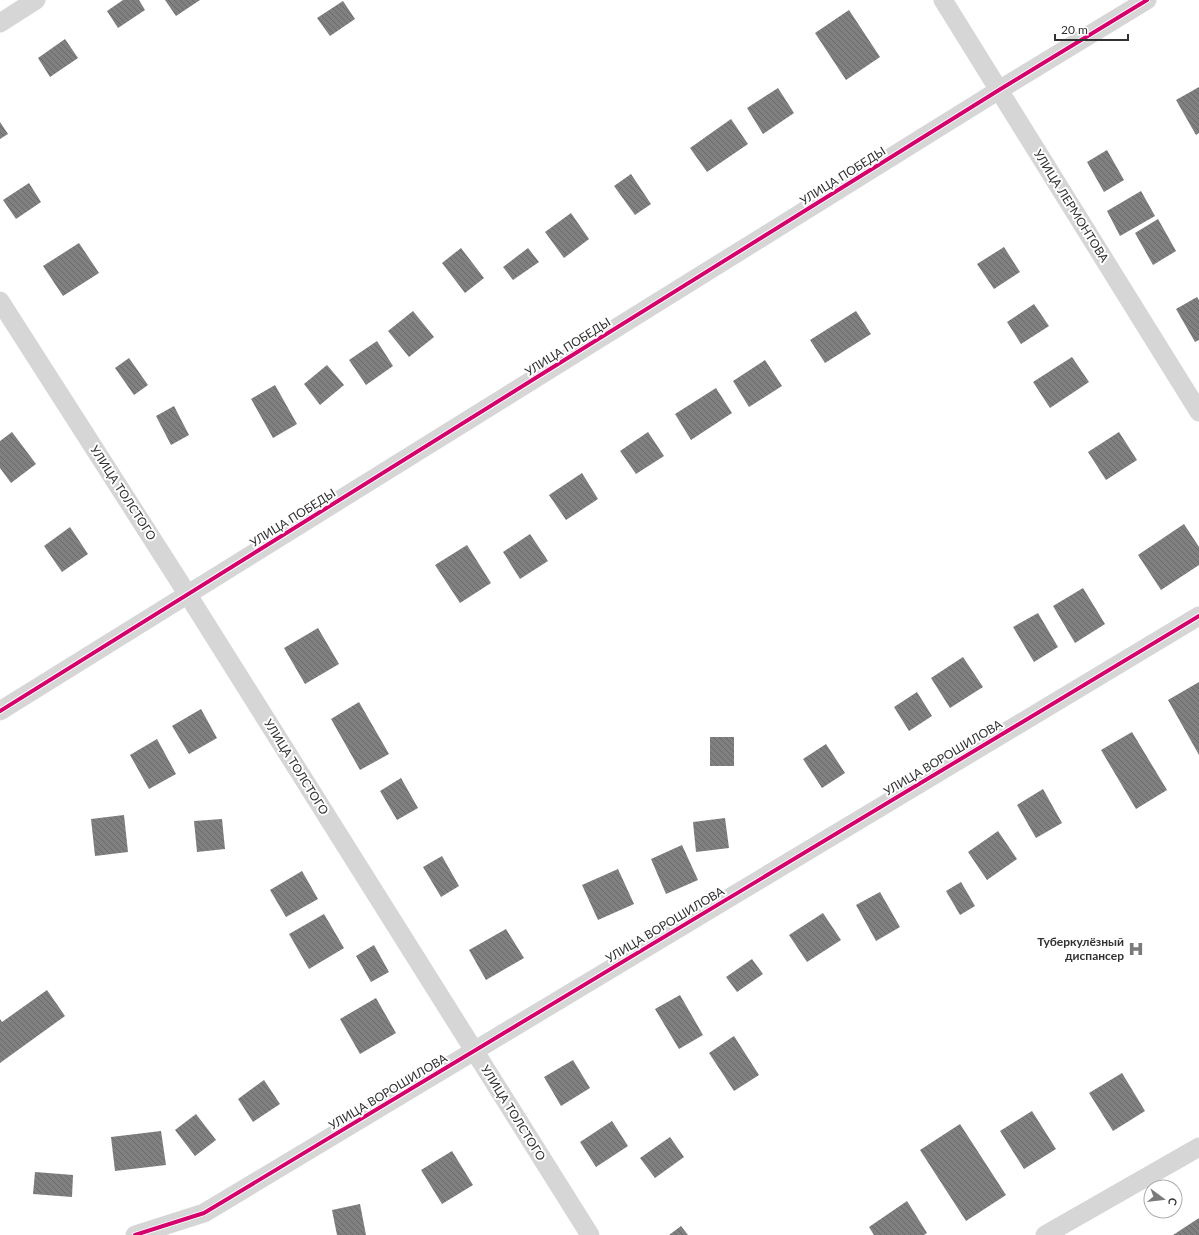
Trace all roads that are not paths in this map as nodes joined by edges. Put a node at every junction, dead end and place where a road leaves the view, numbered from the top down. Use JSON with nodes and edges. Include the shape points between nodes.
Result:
{"nodes":[{"id":1,"x":36,"y":0,"type":"edge"},
{"id":2,"x":943,"y":0,"type":"edge"},
{"id":3,"x":1147,"y":0,"type":"edge"},
{"id":4,"x":0,"y":23,"type":"edge"},
{"id":5,"x":999,"y":90,"type":"junction"},
{"id":6,"x":0,"y":301,"type":"edge"},
{"id":7,"x":1199,"y":412,"type":"edge"},
{"id":8,"x":188,"y":595,"type":"junction"},
{"id":9,"x":1199,"y":616,"type":"edge"},
{"id":10,"x":0,"y":711,"type":"edge"},
{"id":11,"x":474,"y":1051,"type":"junction"},
{"id":12,"x":1199,"y":1147,"type":"edge"},
{"id":13,"x":135,"y":1235,"type":"edge"},
{"id":14,"x":590,"y":1235,"type":"edge"},
{"id":15,"x":1045,"y":1235,"type":"edge"}],
"edges":[{"from":1,"to":4,"type":"street"},
{"from":2,"to":5,"type":"street","name":"УЛИЦА ЛЕРМОНТОВА"},
{"from":3,"to":5,"type":"street","name":"УЛИЦА ПОБЕДЫ"},
{"from":5,"to":7,"type":"street","name":"УЛИЦА ЛЕРМОНТОВА"},
{"from":5,"to":8,"type":"street","name":"УЛИЦА ПОБЕДЫ"},
{"from":6,"to":8,"type":"street","name":"УЛИЦА ТОЛСТОГО"},
{"from":8,"to":10,"type":"street","name":"УЛИЦА ПОБЕДЫ"},
{"from":8,"to":11,"type":"street","name":"УЛИЦА ТОЛСТОГО"},
{"from":9,"to":11,"type":"street","name":"УЛИЦА ВОРОШИЛОВА"},
{"from":11,"to":13,"type":"street","name":"УЛИЦА ВОРОШИЛОВА","via":[[204,1213]]},
{"from":11,"to":14,"type":"street","name":"УЛИЦА ТОЛСТОГО"},
{"from":12,"to":15,"type":"street"}]}
